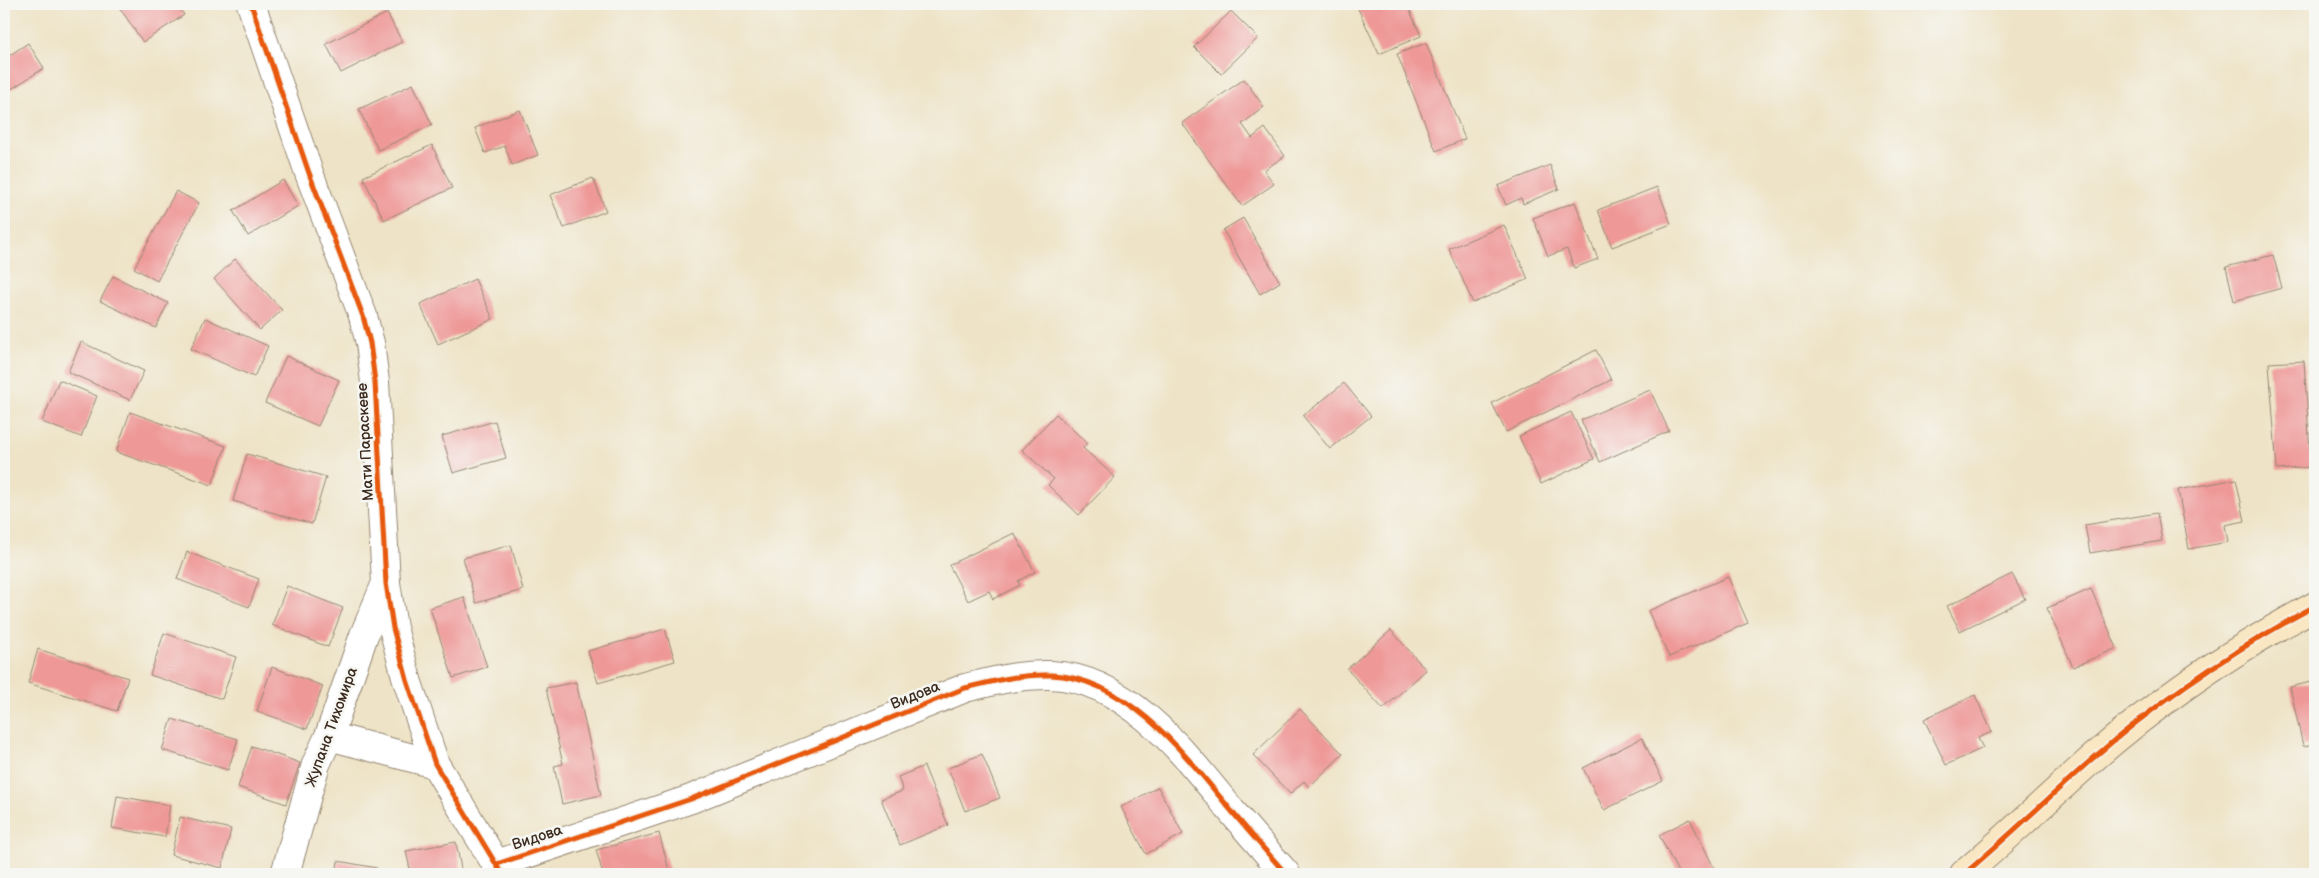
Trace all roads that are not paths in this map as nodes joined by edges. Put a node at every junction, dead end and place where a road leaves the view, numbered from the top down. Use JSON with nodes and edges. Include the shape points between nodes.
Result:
{"nodes":[{"id":1,"x":251,"y":4,"type":"edge"},
{"id":2,"x":386,"y":583,"type":"junction"},
{"id":3,"x":2315,"y":606,"type":"edge"},
{"id":4,"x":329,"y":736,"type":"junction"},
{"id":5,"x":435,"y":764,"type":"junction"},
{"id":6,"x":499,"y":869,"type":"edge"},
{"id":7,"x":286,"y":874,"type":"edge"},
{"id":8,"x":1286,"y":874,"type":"edge"},
{"id":9,"x":1964,"y":874,"type":"edge"}],
"edges":[{"from":1,"to":2,"type":"street","name":"Мати Параскеве","via":[[370,343]]},
{"from":2,"to":4,"type":"street","name":"Жупана Тихомира"},
{"from":2,"to":5,"type":"street","name":"Мати Параскеве","via":[[405,672]]},
{"from":3,"to":9,"type":"street","via":[[2187,684],[2092,760]]},
{"from":4,"to":5,"type":"street"},
{"from":4,"to":7,"type":"street","name":"Жупана Тихомира","via":[[316,764]]},
{"from":5,"to":6,"type":"street","name":"Мати Параскеве"},
{"from":6,"to":8,"type":"street","name":"Видова","via":[[691,799],[965,688],[1011,676],[1052,675],[1084,682],[1108,692],[1144,715],[1184,752]]}]}
